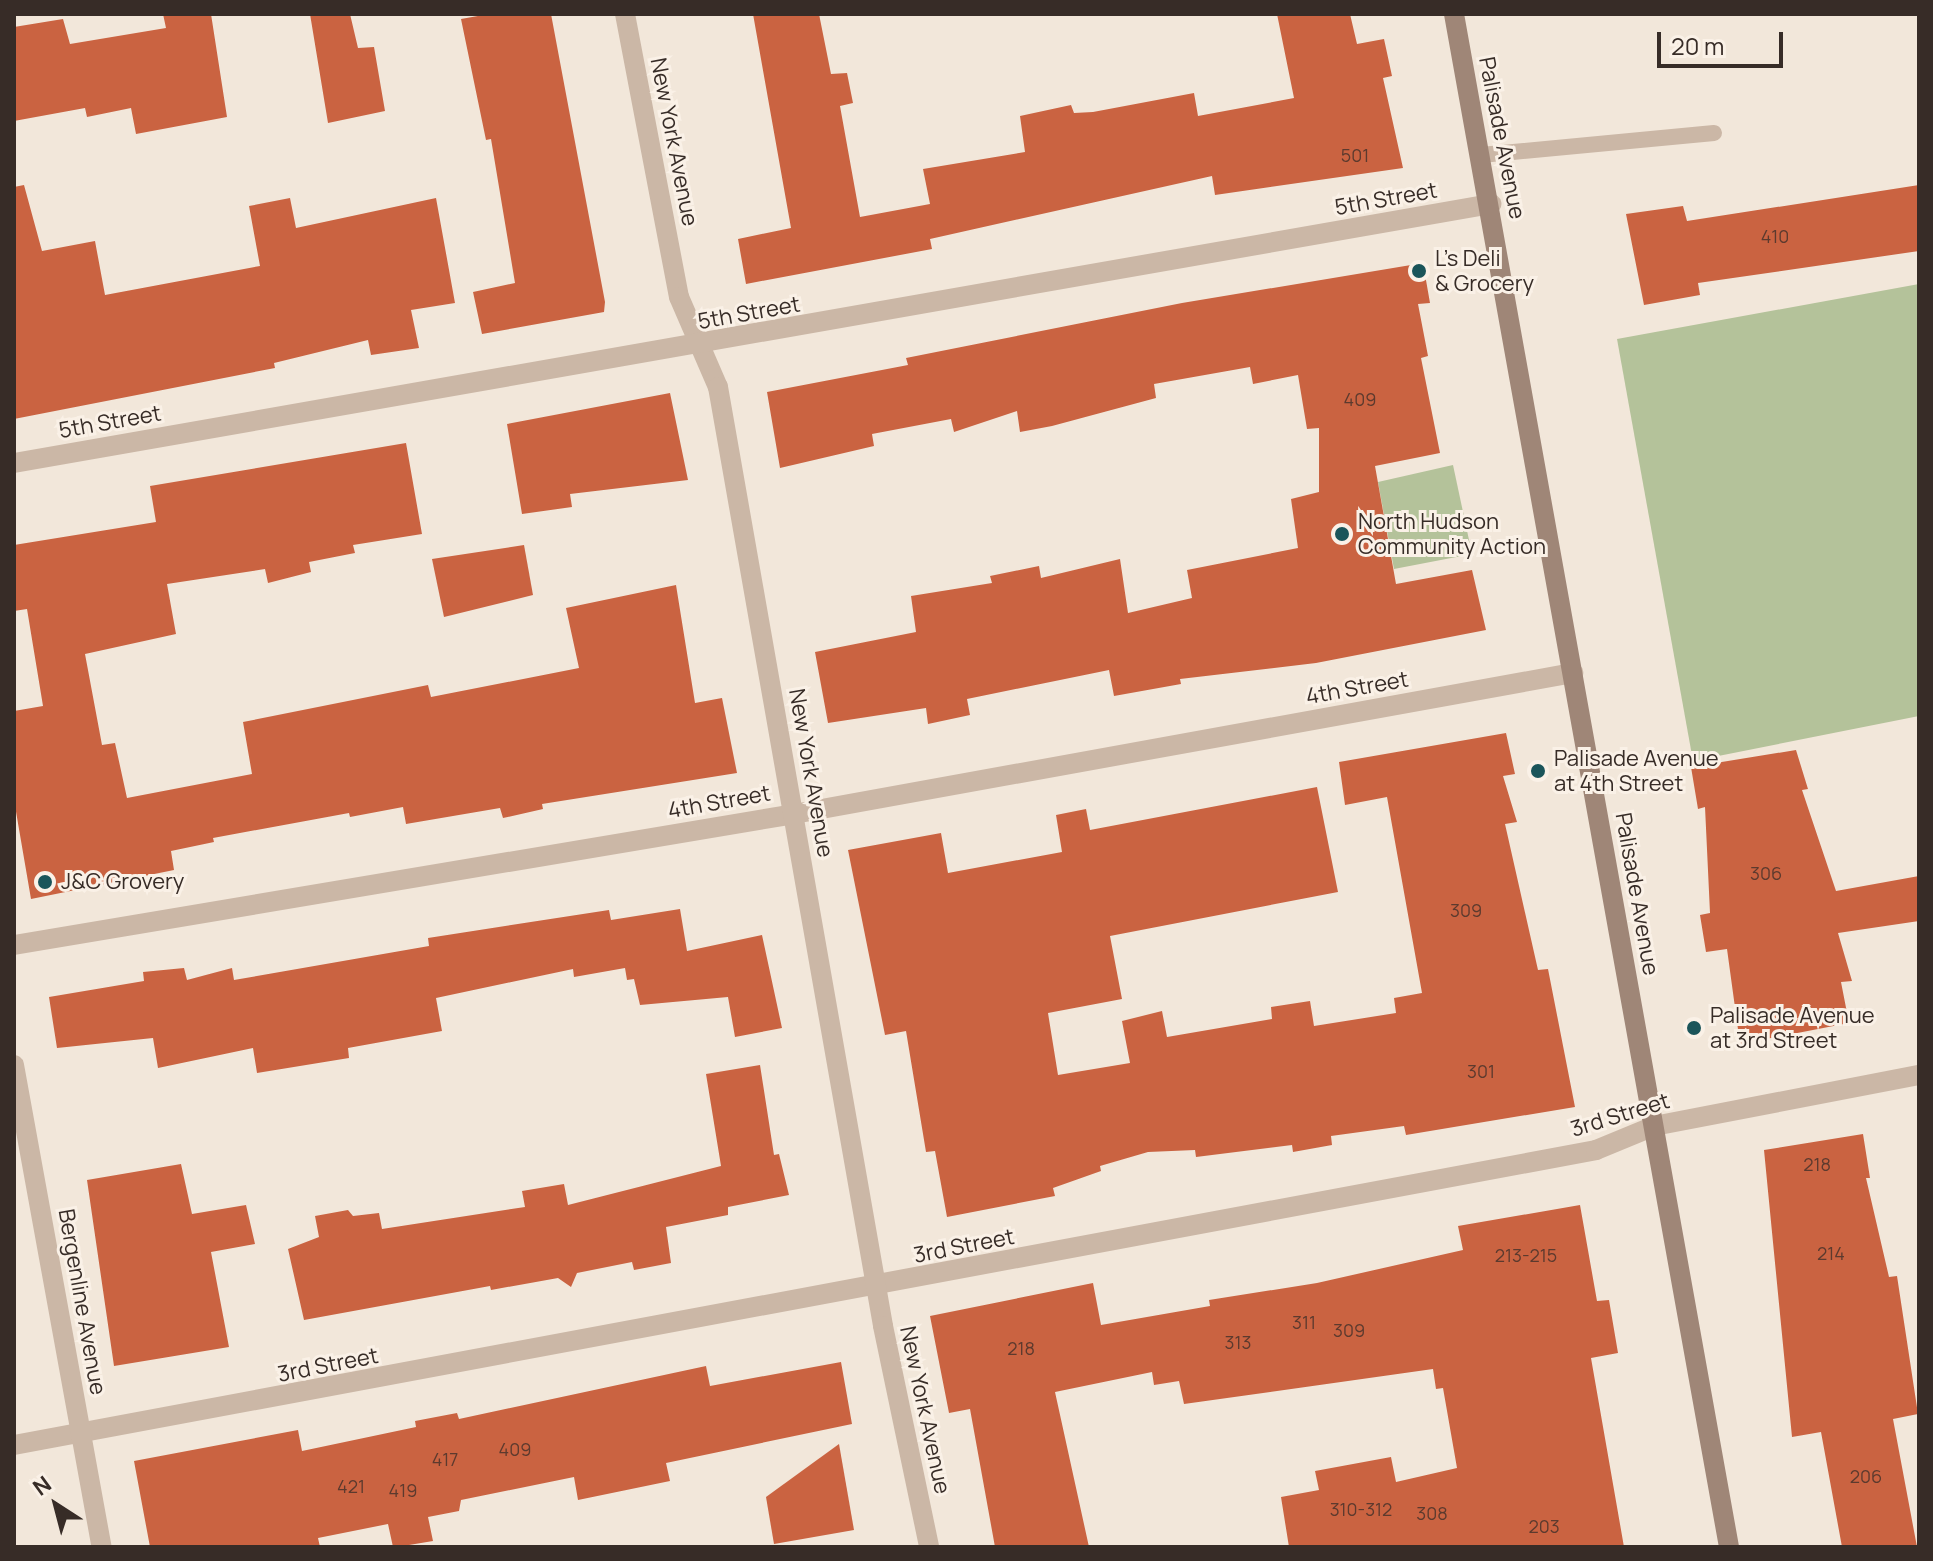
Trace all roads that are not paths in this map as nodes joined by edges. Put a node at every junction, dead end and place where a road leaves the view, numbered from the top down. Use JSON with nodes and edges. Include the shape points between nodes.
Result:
{"nodes":[{"id":1,"x":625,"y":14,"type":"edge"},
{"id":2,"x":1454,"y":14,"type":"edge"},
{"id":3,"x":1714,"y":133,"type":"dead end"},
{"id":4,"x":1481,"y":155,"type":"junction"},
{"id":5,"x":1491,"y":204,"type":"junction"},
{"id":6,"x":701,"y":346,"type":"junction"},
{"id":7,"x":14,"y":463,"type":"edge"},
{"id":8,"x":1573,"y":673,"type":"junction"},
{"id":9,"x":794,"y":814,"type":"junction"},
{"id":10,"x":14,"y":945,"type":"edge"},
{"id":11,"x":14,"y":1065,"type":"edge"},
{"id":12,"x":1919,"y":1075,"type":"edge"},
{"id":13,"x":1654,"y":1126,"type":"junction"},
{"id":14,"x":877,"y":1288,"type":"junction"},
{"id":15,"x":81,"y":1433,"type":"junction"},
{"id":16,"x":14,"y":1445,"type":"edge"},
{"id":17,"x":102,"y":1547,"type":"edge"},
{"id":18,"x":929,"y":1547,"type":"edge"},
{"id":19,"x":1729,"y":1547,"type":"edge"}],
"edges":[{"from":1,"to":6,"type":"street","name":"New York Avenue","via":[[679,297]]},
{"from":2,"to":4,"type":"main road","name":"Palisade Avenue"},
{"from":3,"to":4,"type":"lane"},
{"from":4,"to":5,"type":"main road","name":"Palisade Avenue"},
{"from":5,"to":6,"type":"street","name":"5th Street"},
{"from":5,"to":8,"type":"main road","name":"Palisade Avenue"},
{"from":6,"to":7,"type":"street","name":"5th Street"},
{"from":6,"to":9,"type":"street","name":"New York Avenue","via":[[718,387]]},
{"from":8,"to":9,"type":"street","name":"4th Street"},
{"from":8,"to":13,"type":"main road","name":"Palisade Avenue"},
{"from":9,"to":10,"type":"street","name":"4th Street"},
{"from":9,"to":14,"type":"street","name":"New York Avenue"},
{"from":11,"to":15,"type":"street","name":"Bergenline Avenue"},
{"from":12,"to":13,"type":"street","name":"3rd Street"},
{"from":13,"to":14,"type":"street","name":"3rd Street","via":[[1596,1150]]},
{"from":13,"to":19,"type":"main road","name":"Palisade Avenue"},
{"from":14,"to":15,"type":"street","name":"3rd Street"},
{"from":14,"to":18,"type":"street","name":"New York Avenue"},
{"from":15,"to":16,"type":"street","name":"3rd Street"},
{"from":15,"to":17,"type":"street","name":"Bergenline Avenue"}]}
